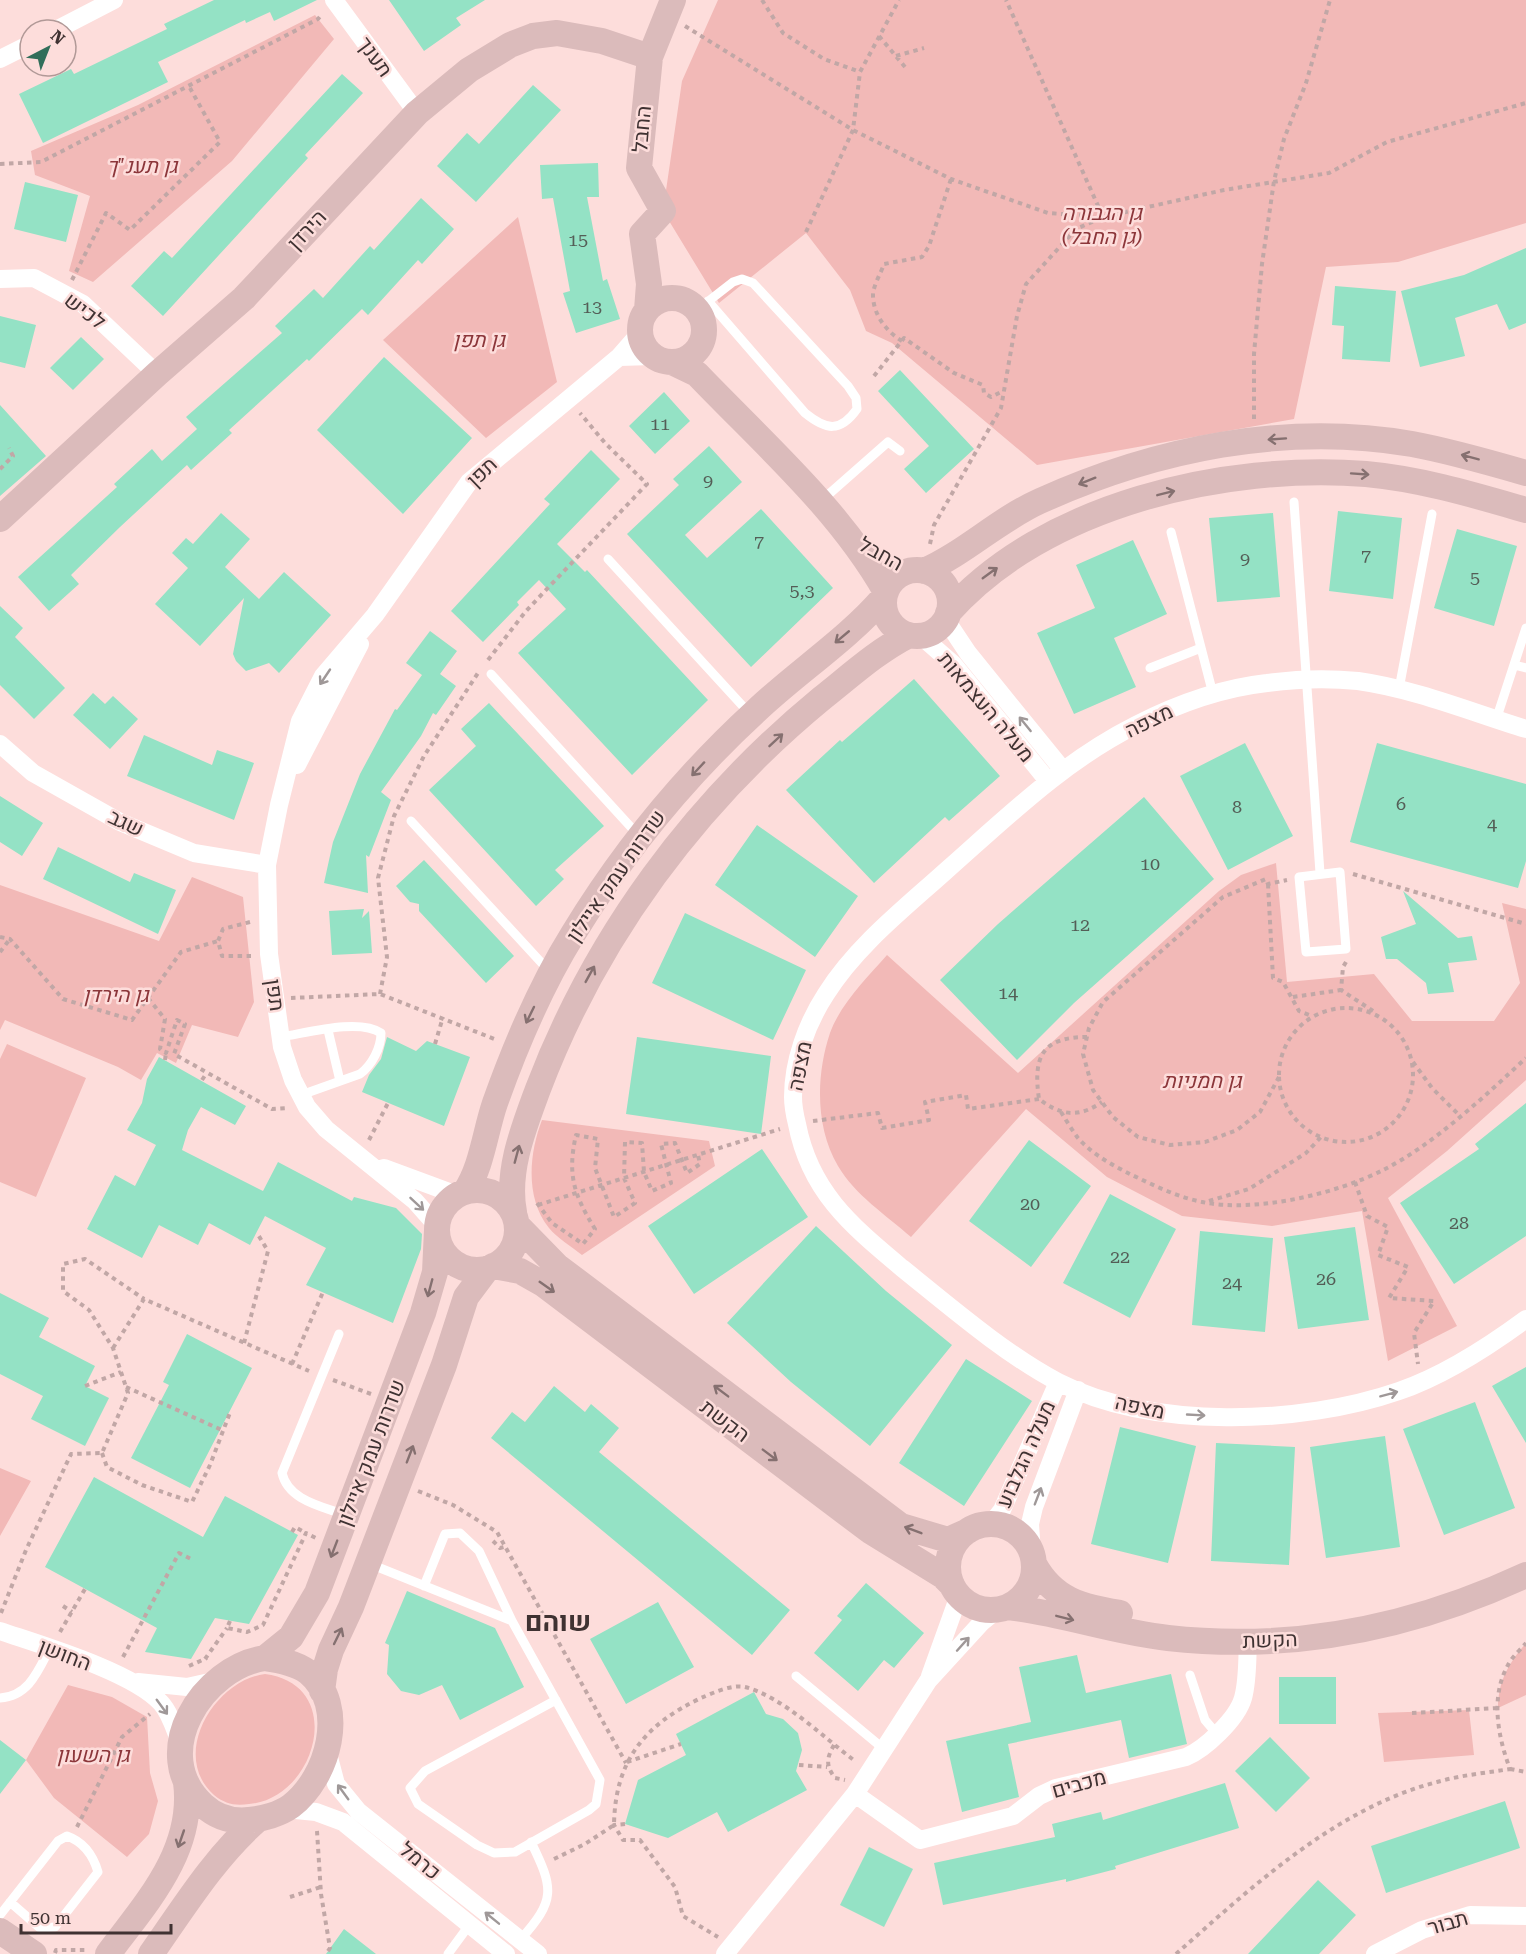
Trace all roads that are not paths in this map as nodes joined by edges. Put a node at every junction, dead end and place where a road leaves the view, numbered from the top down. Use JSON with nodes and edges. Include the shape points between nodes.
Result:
{"nodes":[{"id":1,"x":114,"y":0,"type":"edge"},
{"id":2,"x":334,"y":0,"type":"edge"},
{"id":3,"x":669,"y":7,"type":"edge"},
{"id":4,"x":78,"y":19,"type":"edge"},
{"id":5,"x":18,"y":50,"type":"edge"},
{"id":6,"x":650,"y":57,"type":"junction"},
{"id":7,"x":0,"y":59,"type":"edge"},
{"id":8,"x":417,"y":113,"type":"junction"},
{"id":9,"x":0,"y":279,"type":"edge"},
{"id":10,"x":651,"y":306,"type":"junction"},
{"id":11,"x":702,"y":306,"type":"junction"},
{"id":12,"x":698,"y":349,"type":"junction"},
{"id":13,"x":619,"y":357,"type":"junction"},
{"id":14,"x":662,"y":359,"type":"junction"},
{"id":15,"x":157,"y":374,"type":"junction"},
{"id":16,"x":697,"y":374,"type":"junction"},
{"id":17,"x":900,"y":451,"type":"dead end"},
{"id":18,"x":1526,"y":473,"type":"edge"},
{"id":19,"x":819,"y":502,"type":"junction"},
{"id":20,"x":1294,"y":502,"type":"dead end"},
{"id":21,"x":1526,"y":510,"type":"edge"},
{"id":22,"x":1432,"y":514,"type":"dead end"},
{"id":23,"x":0,"y":519,"type":"edge"},
{"id":24,"x":1171,"y":532,"type":"dead end"},
{"id":25,"x":850,"y":536,"type":"junction"},
{"id":26,"x":608,"y":559,"type":"dead end"},
{"id":27,"x":921,"y":565,"type":"junction"},
{"id":28,"x":885,"y":595,"type":"junction"},
{"id":29,"x":947,"y":617,"type":"junction"},
{"id":30,"x":1526,"y":628,"type":"edge"},
{"id":31,"x":915,"y":636,"type":"junction"},
{"id":32,"x":1201,"y":648,"type":"junction"},
{"id":33,"x":1514,"y":664,"type":"junction"},
{"id":34,"x":1150,"y":668,"type":"dead end"},
{"id":35,"x":1526,"y":668,"type":"edge"},
{"id":36,"x":490,"y":674,"type":"dead end"},
{"id":37,"x":1307,"y":680,"type":"junction"},
{"id":38,"x":1399,"y":689,"type":"junction"},
{"id":39,"x":1213,"y":694,"type":"junction"},
{"id":40,"x":751,"y":715,"type":"junction"},
{"id":41,"x":1496,"y":720,"type":"junction"},
{"id":42,"x":1526,"y":729,"type":"edge"},
{"id":43,"x":0,"y":744,"type":"edge"},
{"id":44,"x":1055,"y":775,"type":"junction"},
{"id":45,"x":411,"y":821,"type":"dead end"},
{"id":46,"x":640,"y":836,"type":"junction"},
{"id":47,"x":267,"y":865,"type":"junction"},
{"id":48,"x":1320,"y":873,"type":"junction"},
{"id":49,"x":551,"y":973,"type":"junction"},
{"id":50,"x":328,"y":1030,"type":"junction"},
{"id":51,"x":281,"y":1037,"type":"junction"},
{"id":52,"x":340,"y":1082,"type":"junction"},
{"id":53,"x":304,"y":1101,"type":"junction"},
{"id":54,"x":361,"y":1157,"type":"junction"},
{"id":55,"x":461,"y":1194,"type":"junction"},
{"id":56,"x":515,"y":1219,"type":"junction"},
{"id":57,"x":438,"y":1228,"type":"junction"},
{"id":58,"x":490,"y":1268,"type":"junction"},
{"id":59,"x":1526,"y":1319,"type":"edge"},
{"id":60,"x":339,"y":1334,"type":"dead end"},
{"id":61,"x":1058,"y":1382,"type":"junction"},
{"id":62,"x":1078,"y":1390,"type":"junction"},
{"id":63,"x":341,"y":1513,"type":"junction"},
{"id":64,"x":979,"y":1528,"type":"junction"},
{"id":65,"x":1526,"y":1556,"type":"edge"},
{"id":66,"x":1033,"y":1559,"type":"junction"},
{"id":67,"x":368,"y":1563,"type":"junction"},
{"id":68,"x":1526,"y":1575,"type":"edge"},
{"id":69,"x":424,"y":1586,"type":"junction"},
{"id":70,"x":954,"y":1589,"type":"junction"},
{"id":71,"x":1003,"y":1608,"type":"junction"},
{"id":72,"x":512,"y":1621,"type":"junction"},
{"id":73,"x":1,"y":1623,"type":"edge"},
{"id":74,"x":1248,"y":1641,"type":"junction"},
{"id":75,"x":53,"y":1644,"type":"junction"},
{"id":76,"x":265,"y":1658,"type":"junction"},
{"id":77,"x":209,"y":1670,"type":"junction"},
{"id":78,"x":1190,"y":1675,"type":"dead end"},
{"id":79,"x":796,"y":1676,"type":"dead end"},
{"id":80,"x":130,"y":1681,"type":"junction"},
{"id":81,"x":928,"y":1681,"type":"junction"},
{"id":82,"x":322,"y":1691,"type":"junction"},
{"id":83,"x":0,"y":1698,"type":"edge"},
{"id":84,"x":556,"y":1701,"type":"junction"},
{"id":85,"x":1217,"y":1734,"type":"junction"},
{"id":86,"x":181,"y":1745,"type":"junction"},
{"id":87,"x":327,"y":1750,"type":"junction"},
{"id":88,"x":885,"y":1750,"type":"junction"},
{"id":89,"x":186,"y":1782,"type":"junction"},
{"id":90,"x":855,"y":1794,"type":"junction"},
{"id":91,"x":285,"y":1809,"type":"junction"},
{"id":92,"x":257,"y":1820,"type":"junction"},
{"id":93,"x":531,"y":1842,"type":"junction"},
{"id":94,"x":10,"y":1902,"type":"junction"},
{"id":95,"x":0,"y":1915,"type":"edge"},
{"id":96,"x":1526,"y":1916,"type":"edge"},
{"id":97,"x":470,"y":1924,"type":"junction"},
{"id":98,"x":0,"y":1931,"type":"edge"},
{"id":99,"x":520,"y":1940,"type":"junction"},
{"id":100,"x":100,"y":1948,"type":"edge"},
{"id":101,"x":727,"y":1951,"type":"edge"},
{"id":102,"x":33,"y":1954,"type":"edge"},
{"id":103,"x":151,"y":1954,"type":"edge"},
{"id":104,"x":448,"y":1954,"type":"edge"},
{"id":105,"x":506,"y":1954,"type":"edge"},
{"id":106,"x":537,"y":1954,"type":"edge"},
{"id":107,"x":1375,"y":1954,"type":"edge"}],
"edges":[{"from":1,"to":4,"type":"street"},
{"from":2,"to":8,"type":"street","name":"תענך"},
{"from":3,"to":6,"type":"main road","name":"החבל"},
{"from":5,"to":7,"type":"street"},
{"from":6,"to":8,"type":"main road","name":"הירדן","via":[[602,41],[557,33],[532,36],[469,70]]},
{"from":6,"to":10,"type":"main road","name":"החבל","via":[[639,168],[663,211],[642,234]]},
{"from":8,"to":15,"type":"main road","name":"הירדן","via":[[244,298]]},
{"from":9,"to":15,"type":"street","name":"לכיש","via":[[34,278],[83,304]]},
{"from":10,"to":11,"type":"main road","via":[[688,302]]},
{"from":10,"to":13,"type":"street","name":"תפן"},
{"from":10,"to":14,"type":"main road","via":[[645,348]]},
{"from":11,"to":11,"type":"lane","via":[[820,426],[829,428],[850,419],[857,409],[848,386],[761,290],[742,279]]},
{"from":11,"to":12,"type":"main road","via":[[704,329]]},
{"from":12,"to":14,"type":"main road","via":[[682,361]]},
{"from":12,"to":16,"type":"main road"},
{"from":13,"to":14,"type":"street"},
{"from":13,"to":47,"type":"street","name":"תפן","via":[[469,482],[375,615],[323,676],[300,721]]},
{"from":14,"to":16,"type":"main road","name":"החבל"},
{"from":15,"to":23,"type":"main road","name":"הירדן"},
{"from":16,"to":19,"type":"main road","name":"החבל"},
{"from":17,"to":19,"type":"lane","via":[[888,442]]},
{"from":18,"to":27,"type":"main road","one_way":true,"via":[[1449,452],[1371,439],[1255,441],[1196,449],[1112,471],[1004,520],[947,560]]},
{"from":19,"to":25,"type":"main road","name":"החבל"},
{"from":20,"to":37,"type":"lane"},
{"from":29,"to":21,"type":"main road","one_way":true,"via":[[977,583],[1053,534],[1124,505],[1202,484],[1293,474],[1368,474],[1438,486]]},
{"from":22,"to":38,"type":"lane"},
{"from":24,"to":32,"type":"lane"},
{"from":25,"to":27,"type":"main road","name":"החבל","via":[[878,557]]},
{"from":25,"to":28,"type":"main road","name":"החבל"},
{"from":26,"to":40,"type":"lane"},
{"from":27,"to":28,"type":"main road","via":[[896,578]]},
{"from":27,"to":29,"type":"main road","via":[[943,583],[949,597]]},
{"from":28,"to":31,"type":"main road","via":[[884,609],[891,623]]},
{"from":28,"to":40,"type":"main road","name":"שדרות עמק איילון","one_way":true,"via":[[872,611]]},
{"from":29,"to":31,"type":"main road","via":[[939,628]]},
{"from":44,"to":29,"type":"street","name":"מעלה העצמאות","one_way":true},
{"from":30,"to":33,"type":"lane"},
{"from":31,"to":44,"type":"street","name":"מעלה העצמאות","via":[[953,664]]},
{"from":56,"to":31,"type":"main road","name":"שדרות עמק איילון","one_way":true,"via":[[511,1197],[514,1168],[528,1115],[558,1037],[602,953],[650,880],[717,799],[778,738],[883,651]]},
{"from":32,"to":34,"type":"lane"},
{"from":32,"to":39,"type":"lane"},
{"from":33,"to":35,"type":"lane"},
{"from":33,"to":41,"type":"lane"},
{"from":36,"to":46,"type":"lane"},
{"from":37,"to":38,"type":"street","name":"מצפה","via":[[1355,681]]},
{"from":37,"to":39,"type":"street","name":"מצפה","via":[[1266,683]]},
{"from":37,"to":48,"type":"lane"},
{"from":38,"to":41,"type":"street","name":"מצפה"},
{"from":39,"to":44,"type":"street","name":"מצפה","via":[[1136,724]]},
{"from":40,"to":46,"type":"main road","name":"שדרות עמק איילון","one_way":true},
{"from":41,"to":42,"type":"street","name":"מצפה"},
{"from":43,"to":47,"type":"street","name":"שגב","via":[[33,773],[120,822],[194,853]]},
{"from":44,"to":61,"type":"street","name":"מצפה","via":[[893,918],[856,956],[827,992],[807,1028],[792,1099],[811,1173],[852,1227],[956,1312]]},
{"from":45,"to":49,"type":"lane"},
{"from":46,"to":49,"type":"main road","name":"שדרות עמק איילון","via":[[584,916]]},
{"from":47,"to":51,"type":"street","name":"תפן","via":[[269,954]]},
{"from":48,"to":48,"type":"lane","via":[[1340,872],[1346,949],[1306,952],[1299,877]]},
{"from":49,"to":55,"type":"main road","name":"שדרות עמק איילון","one_way":true,"via":[[526,1022],[495,1104],[474,1180]]},
{"from":50,"to":51,"type":"lane"},
{"from":50,"to":52,"type":"lane"},
{"from":50,"to":52,"type":"lane","via":[[372,1027],[381,1033],[381,1042],[368,1068]]},
{"from":51,"to":53,"type":"street","name":"תפן","via":[[293,1080]]},
{"from":52,"to":53,"type":"lane"},
{"from":53,"to":54,"type":"street","name":"תפן","via":[[342,1143]]},
{"from":54,"to":55,"type":"street","name":"תפן","via":[[410,1179]]},
{"from":54,"to":57,"type":"street","name":"תפן","one_way":true,"via":[[414,1201]]},
{"from":55,"to":56,"type":"main road","via":[[488,1191],[500,1197]]},
{"from":55,"to":57,"type":"main road","via":[[446,1204]]},
{"from":56,"to":58,"type":"main road","via":[[517,1239],[510,1254]]},
{"from":64,"to":56,"type":"main road","name":"הקשת","one_way":true,"via":[[948,1540],[902,1526],[557,1266]]},
{"from":57,"to":58,"type":"main road","via":[[441,1247],[449,1258],[474,1270]]},
{"from":57,"to":63,"type":"main road","name":"שדרות עמק איילון","one_way":true,"via":[[435,1272],[423,1313]]},
{"from":67,"to":58,"type":"main road","name":"שדרות עמק איילון","one_way":true,"via":[[466,1297]]},
{"from":58,"to":70,"type":"main road","name":"הקשת","one_way":true,"via":[[520,1271],[543,1284],[870,1531],[943,1576]]},
{"from":62,"to":59,"type":"street","name":"מצפה","one_way":true,"via":[[1169,1414],[1296,1415],[1401,1391],[1455,1365]]},
{"from":60,"to":63,"type":"lane","via":[[282,1473],[285,1486],[295,1495]]},
{"from":61,"to":62,"type":"street","name":"מצפה"},
{"from":61,"to":64,"type":"street","name":"מעלה הגלבוע","via":[[1002,1509]]},
{"from":66,"to":62,"type":"street","name":"מעלה הגלבוע","one_way":true,"via":[[1030,1524],[1034,1507]]},
{"from":63,"to":76,"type":"main road","name":"שדרות עמק איילון","one_way":true,"via":[[309,1609],[291,1637]]},
{"from":64,"to":66,"type":"main road","via":[[1015,1531],[1026,1542]]},
{"from":64,"to":70,"type":"main road","via":[[950,1553],[948,1568]]},
{"from":65,"to":66,"type":"main road","name":"הקשת","via":[[1451,1590],[1376,1611],[1304,1622],[1240,1624],[1170,1621],[1097,1609],[1062,1597],[1042,1579]]},
{"from":66,"to":71,"type":"main road","via":[[1029,1589]]},
{"from":67,"to":69,"type":"lane"},
{"from":82,"to":67,"type":"main road","name":"שדרות עמק איילון","one_way":true,"via":[[331,1650]]},
{"from":68,"to":74,"type":"main road","name":"הקשת","via":[[1456,1606],[1379,1628]]},
{"from":69,"to":72,"type":"lane"},
{"from":69,"to":72,"type":"lane","via":[[445,1534],[460,1533],[479,1551]]},
{"from":70,"to":71,"type":"main road","via":[[974,1606]]},
{"from":70,"to":81,"type":"street","via":[[957,1601]]},
{"from":71,"to":74,"type":"main road","name":"הקשת","one_way":true,"via":[[1168,1638]]},
{"from":81,"to":71,"type":"street","one_way":true,"via":[[982,1622]]},
{"from":72,"to":84,"type":"lane"},
{"from":73,"to":75,"type":"street","name":"החושן"},
{"from":74,"to":85,"type":"street","name":"מכבים","via":[[1243,1698]]},
{"from":75,"to":80,"type":"street","name":"החושן"},
{"from":75,"to":83,"type":"lane","via":[[21,1694]]},
{"from":76,"to":77,"type":"main road"},
{"from":76,"to":82,"type":"main road","via":[[308,1672]]},
{"from":77,"to":80,"type":"street","name":"החושן","via":[[187,1687]]},
{"from":77,"to":86,"type":"main road"},
{"from":78,"to":85,"type":"lane","via":[[1205,1720]]},
{"from":79,"to":88,"type":"lane"},
{"from":80,"to":86,"type":"street","name":"החושן","one_way":true,"via":[[162,1704]]},
{"from":81,"to":88,"type":"street"},
{"from":82,"to":87,"type":"main road","via":[[330,1721]]},
{"from":84,"to":93,"type":"lane","via":[[600,1780],[600,1792],[589,1810]]},
{"from":84,"to":93,"type":"lane","via":[[425,1771],[410,1788],[418,1804],[494,1853],[515,1852]]},
{"from":85,"to":90,"type":"street","name":"מכבים","via":[[1202,1750],[1186,1757],[1056,1788],[1013,1816],[920,1840]]},
{"from":86,"to":89,"type":"main road"},
{"from":87,"to":91,"type":"main road","via":[[305,1792]]},
{"from":99,"to":87,"type":"street","name":"כרמל","one_way":true,"via":[[358,1811],[336,1784]]},
{"from":88,"to":90,"type":"street"},
{"from":89,"to":92,"type":"main road","via":[[214,1815]]},
{"from":89,"to":100,"type":"main road","one_way":true,"via":[[187,1818],[168,1871]]},
{"from":90,"to":101,"type":"street"},
{"from":91,"to":92,"type":"main road"},
{"from":91,"to":97,"type":"street","name":"כרמל","via":[[331,1816],[358,1832]]},
{"from":92,"to":103,"type":"main road","via":[[206,1875]]},
{"from":93,"to":99,"type":"lane","via":[[546,1872],[549,1893],[545,1908]]},
{"from":94,"to":94,"type":"lane","via":[[58,1841],[67,1836],[77,1840],[94,1858],[98,1872],[55,1927],[40,1928]]},
{"from":94,"to":95,"type":"lane"},
{"from":96,"to":107,"type":"street","name":"תבור","via":[[1470,1915],[1422,1930]]},
{"from":97,"to":104,"type":"lane"},
{"from":97,"to":105,"type":"street","name":"כרמל"},
{"from":98,"to":102,"type":"main road"},
{"from":99,"to":106,"type":"street","name":"כרמל"}]}
